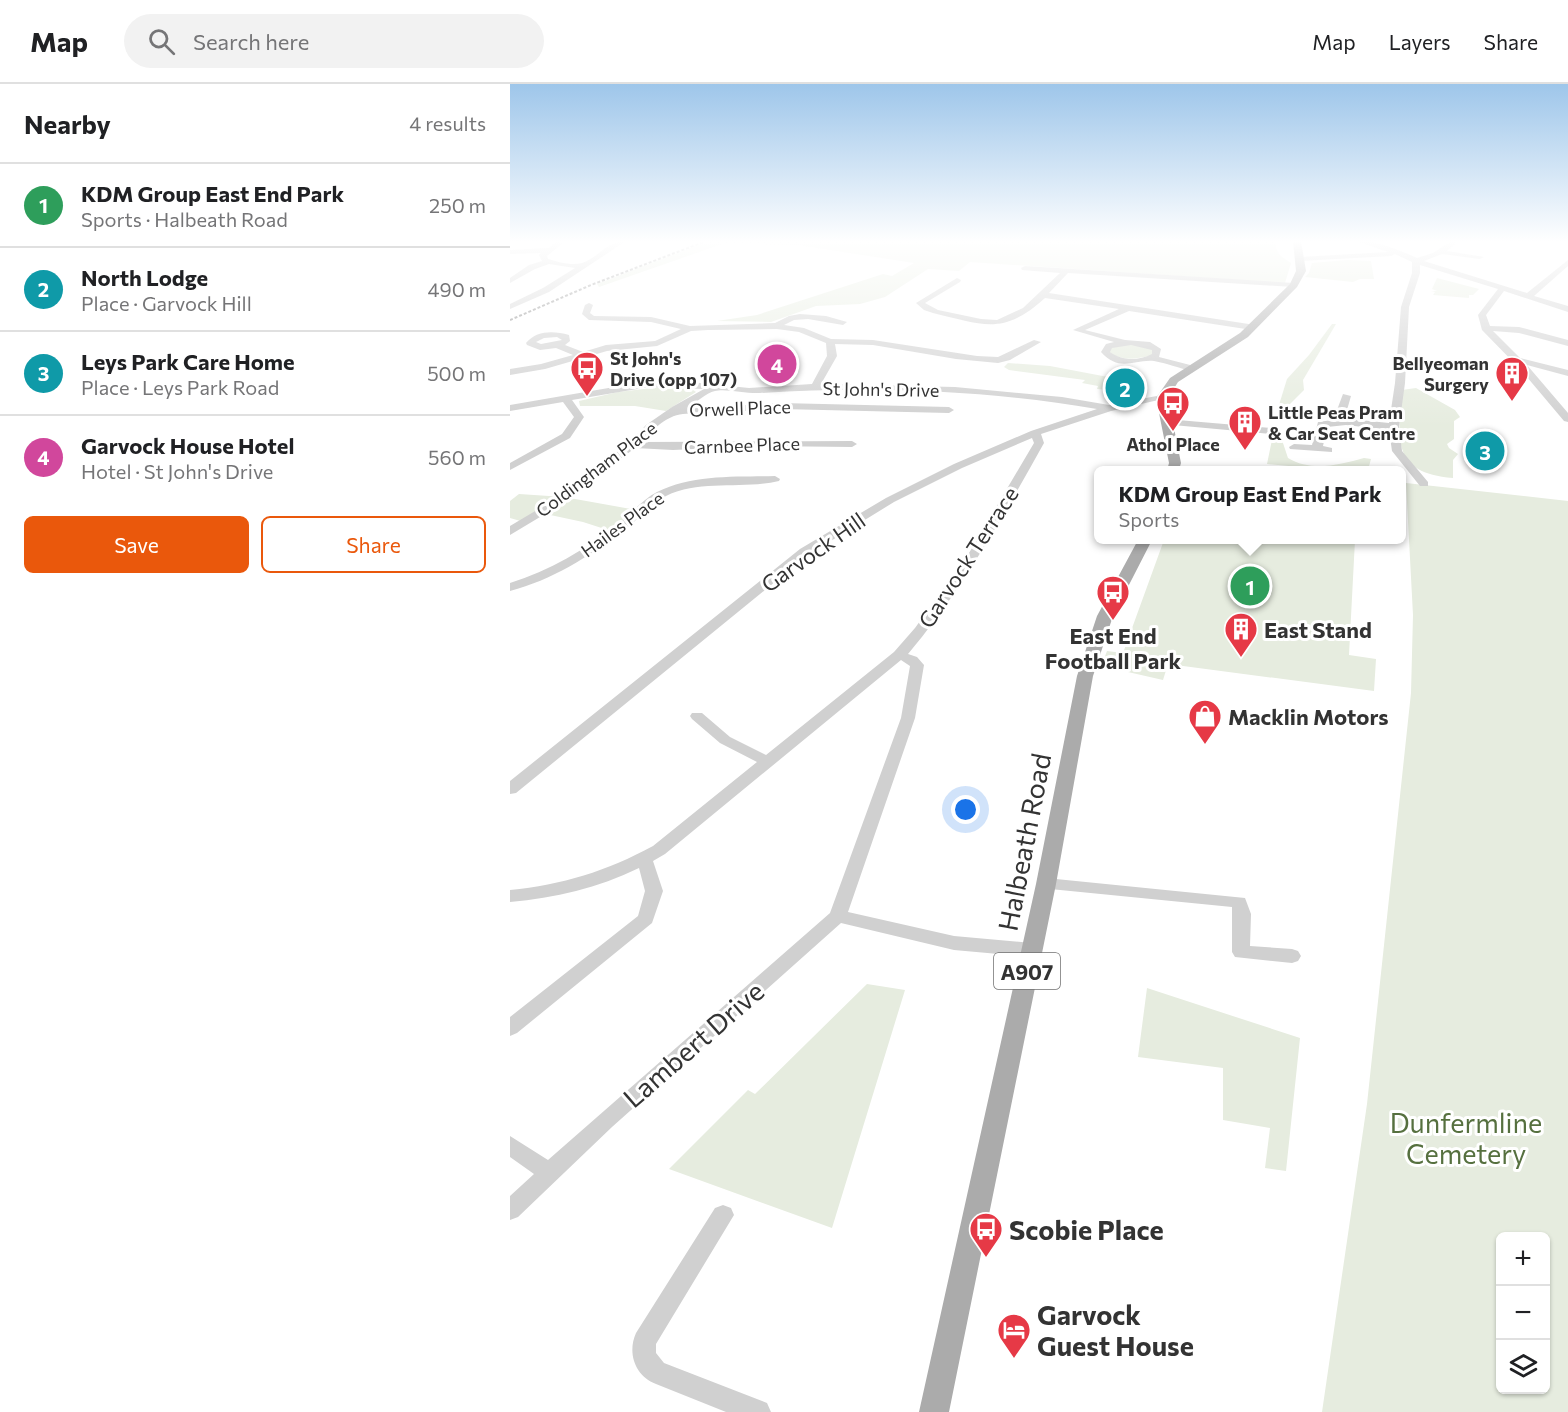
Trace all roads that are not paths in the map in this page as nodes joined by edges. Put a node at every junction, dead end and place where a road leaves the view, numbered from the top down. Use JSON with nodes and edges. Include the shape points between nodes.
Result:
{"nodes":[{"id":1,"x":920,"y":303,"type":"edge"},
{"id":2,"x":1033,"y":303,"type":"edge"},
{"id":3,"x":1101,"y":303,"type":"edge"},
{"id":4,"x":1276,"y":303,"type":"edge"},
{"id":5,"x":1407,"y":303,"type":"edge"},
{"id":6,"x":1491,"y":303,"type":"edge"},
{"id":7,"x":1548,"y":303,"type":"edge"},
{"id":8,"x":589,"y":305,"type":"dead end"},
{"id":9,"x":1130,"y":307,"type":"junction"},
{"id":10,"x":1568,"y":309,"type":"edge"},
{"id":11,"x":843,"y":321,"type":"dead end"},
{"id":12,"x":777,"y":326,"type":"junction"},
{"id":13,"x":1252,"y":327,"type":"junction"},
{"id":14,"x":1485,"y":328,"type":"junction"},
{"id":15,"x":689,"y":329,"type":"junction"},
{"id":16,"x":830,"y":342,"type":"junction"},
{"id":17,"x":1036,"y":342,"type":"dead end"},
{"id":18,"x":1123,"y":342,"type":"junction"},
{"id":19,"x":1568,"y":343,"type":"edge"},
{"id":20,"x":557,"y":345,"type":"dead end"},
{"id":21,"x":582,"y":355,"type":"junction"},
{"id":22,"x":1152,"y":358,"type":"junction"},
{"id":23,"x":1518,"y":360,"type":"junction"},
{"id":24,"x":1191,"y":368,"type":"junction"},
{"id":25,"x":510,"y":372,"type":"edge"},
{"id":26,"x":1568,"y":374,"type":"edge"},
{"id":27,"x":961,"y":379,"type":"dead end"},
{"id":28,"x":815,"y":387,"type":"junction"},
{"id":29,"x":712,"y":388,"type":"junction"},
{"id":30,"x":956,"y":390,"type":"junction"},
{"id":31,"x":1346,"y":396,"type":"dead end"},
{"id":32,"x":566,"y":397,"type":"junction"},
{"id":33,"x":1162,"y":398,"type":"junction"},
{"id":34,"x":510,"y":408,"type":"edge"},
{"id":35,"x":1109,"y":408,"type":"junction"},
{"id":36,"x":675,"y":409,"type":"junction"},
{"id":37,"x":949,"y":410,"type":"dead end"},
{"id":38,"x":1568,"y":419,"type":"edge"},
{"id":39,"x":1166,"y":422,"type":"junction"},
{"id":40,"x":1346,"y":422,"type":"junction"},
{"id":41,"x":1394,"y":427,"type":"junction"},
{"id":42,"x":1271,"y":431,"type":"dead end"},
{"id":43,"x":1035,"y":433,"type":"junction"},
{"id":44,"x":852,"y":444,"type":"dead end"},
{"id":45,"x":633,"y":445,"type":"junction"},
{"id":46,"x":1294,"y":447,"type":"dead end"},
{"id":47,"x":1174,"y":466,"type":"edge"},
{"id":48,"x":510,"y":467,"type":"edge"},
{"id":49,"x":775,"y":479,"type":"dead end"},
{"id":50,"x":1424,"y":484,"type":"dead end"},
{"id":51,"x":510,"y":531,"type":"edge"},
{"id":52,"x":1142,"y":544,"type":"edge"},
{"id":53,"x":510,"y":587,"type":"edge"},
{"id":54,"x":899,"y":656,"type":"junction"},
{"id":55,"x":697,"y":716,"type":"dead end"},
{"id":56,"x":768,"y":762,"type":"junction"},
{"id":57,"x":510,"y":789,"type":"edge"},
{"id":58,"x":644,"y":859,"type":"junction"},
{"id":59,"x":1046,"y":884,"type":"junction"},
{"id":60,"x":510,"y":896,"type":"edge"},
{"id":61,"x":838,"y":916,"type":"junction"},
{"id":62,"x":1032,"y":950,"type":"junction"},
{"id":63,"x":1292,"y":956,"type":"dead end"},
{"id":64,"x":510,"y":1028,"type":"edge"},
{"id":65,"x":510,"y":1145,"type":"edge"},
{"id":66,"x":548,"y":1172,"type":"junction"},
{"id":67,"x":510,"y":1210,"type":"edge"},
{"id":68,"x":723,"y":1215,"type":"dead end"},
{"id":69,"x":758,"y":1412,"type":"edge"},
{"id":70,"x":934,"y":1412,"type":"edge"}],
"edges":[{"from":1,"to":2,"type":"street","via":[[929,309],[998,323],[1008,321]]},
{"from":3,"to":9,"type":"street"},
{"from":4,"to":13,"type":"main road"},
{"from":5,"to":41,"type":"street"},
{"from":6,"to":14,"type":"street","via":[[1482,315]]},
{"from":7,"to":10,"type":"street"},
{"from":8,"to":15,"type":"street","via":[[586,314],[592,318],[654,318]]},
{"from":9,"to":13,"type":"street"},
{"from":9,"to":18,"type":"street","via":[[1077,330]]},
{"from":11,"to":12,"type":"street","via":[[798,315]]},
{"from":12,"to":15,"type":"street"},
{"from":12,"to":16,"type":"street","via":[[801,330]]},
{"from":13,"to":24,"type":"main road"},
{"from":14,"to":19,"type":"street","via":[[1519,330]]},
{"from":14,"to":23,"type":"street"},
{"from":15,"to":21,"type":"street","via":[[657,343],[606,348]]},
{"from":16,"to":17,"type":"street","via":[[872,341],[998,360]]},
{"from":16,"to":28,"type":"street","via":[[832,356]]},
{"from":18,"to":22,"type":"street","via":[[1153,346],[1158,352]]},
{"from":18,"to":22,"type":"street","via":[[1109,346],[1105,352],[1112,358],[1128,361]]},
{"from":20,"to":21,"type":"street"},
{"from":21,"to":25,"type":"street"},
{"from":22,"to":24,"type":"street"},
{"from":23,"to":26,"type":"street"},
{"from":23,"to":38,"type":"street"},
{"from":24,"to":33,"type":"main road","via":[[1174,380]]},
{"from":27,"to":30,"type":"street"},
{"from":28,"to":29,"type":"street","name":"St John's Drive","via":[[749,391]]},
{"from":28,"to":30,"type":"street","name":"St John's Drive"},
{"from":29,"to":32,"type":"street","name":"St John's Drive","via":[[650,384]]},
{"from":29,"to":36,"type":"street","name":"Coldingham Place"},
{"from":30,"to":35,"type":"street","name":"St John's Drive","via":[[1042,397]]},
{"from":31,"to":40,"type":"street","via":[[1342,410]]},
{"from":32,"to":34,"type":"street","name":"St John's Drive"},
{"from":32,"to":48,"type":"street","via":[[579,417],[566,436]]},
{"from":33,"to":35,"type":"street","name":"Garvock Hill"},
{"from":33,"to":39,"type":"main road"},
{"from":35,"to":43,"type":"street","name":"Garvock Hill"},
{"from":36,"to":37,"type":"street","name":"Orwell Place","via":[[781,406]]},
{"from":36,"to":45,"type":"street","name":"Coldingham Place"},
{"from":39,"to":42,"type":"street"},
{"from":39,"to":47,"type":"main road"},
{"from":40,"to":41,"type":"street"},
{"from":40,"to":46,"type":"street","via":[[1322,424],[1322,449]]},
{"from":41,"to":50,"type":"street","via":[[1397,451]]},
{"from":43,"to":54,"type":"street","name":"Garvock Terrace","via":[[1039,443],[1000,513],[955,586]]},
{"from":43,"to":57,"type":"street","name":"Garvock Hill","via":[[890,500],[804,552]]},
{"from":44,"to":45,"type":"street","name":"Carnbee Place"},
{"from":45,"to":51,"type":"street","name":"Coldingham Place","via":[[551,506]]},
{"from":49,"to":53,"type":"street","name":"Hailes Place","via":[[706,482],[667,491],[556,570]]},
{"from":52,"to":59,"type":"main road","name":"Halbeath Road","number":"A907","via":[[1105,616],[1085,676]]},
{"from":54,"to":56,"type":"street","name":"Garvock Terrace"},
{"from":54,"to":61,"type":"street","name":"Lambert Drive","via":[[916,665],[908,718]]},
{"from":55,"to":56,"type":"street","via":[[725,740]]},
{"from":56,"to":58,"type":"street","name":"Garvock Terrace"},
{"from":58,"to":60,"type":"street","name":"Garvock Terrace","via":[[574,887]]},
{"from":58,"to":64,"type":"street","via":[[654,891],[646,920]]},
{"from":59,"to":62,"type":"main road","name":"Halbeath Road","number":"A907"},
{"from":59,"to":63,"type":"street","via":[[1239,902],[1241,952]]},
{"from":61,"to":62,"type":"street","via":[[954,944]]},
{"from":61,"to":66,"type":"street","name":"Lambert Drive"},
{"from":62,"to":70,"type":"main road","name":"Halbeath Road","number":"A907"},
{"from":65,"to":66,"type":"street"},
{"from":66,"to":67,"type":"street","name":"Lambert Drive"},
{"from":68,"to":69,"type":"street","via":[[644,1341],[644,1357],[656,1372]]}]}
